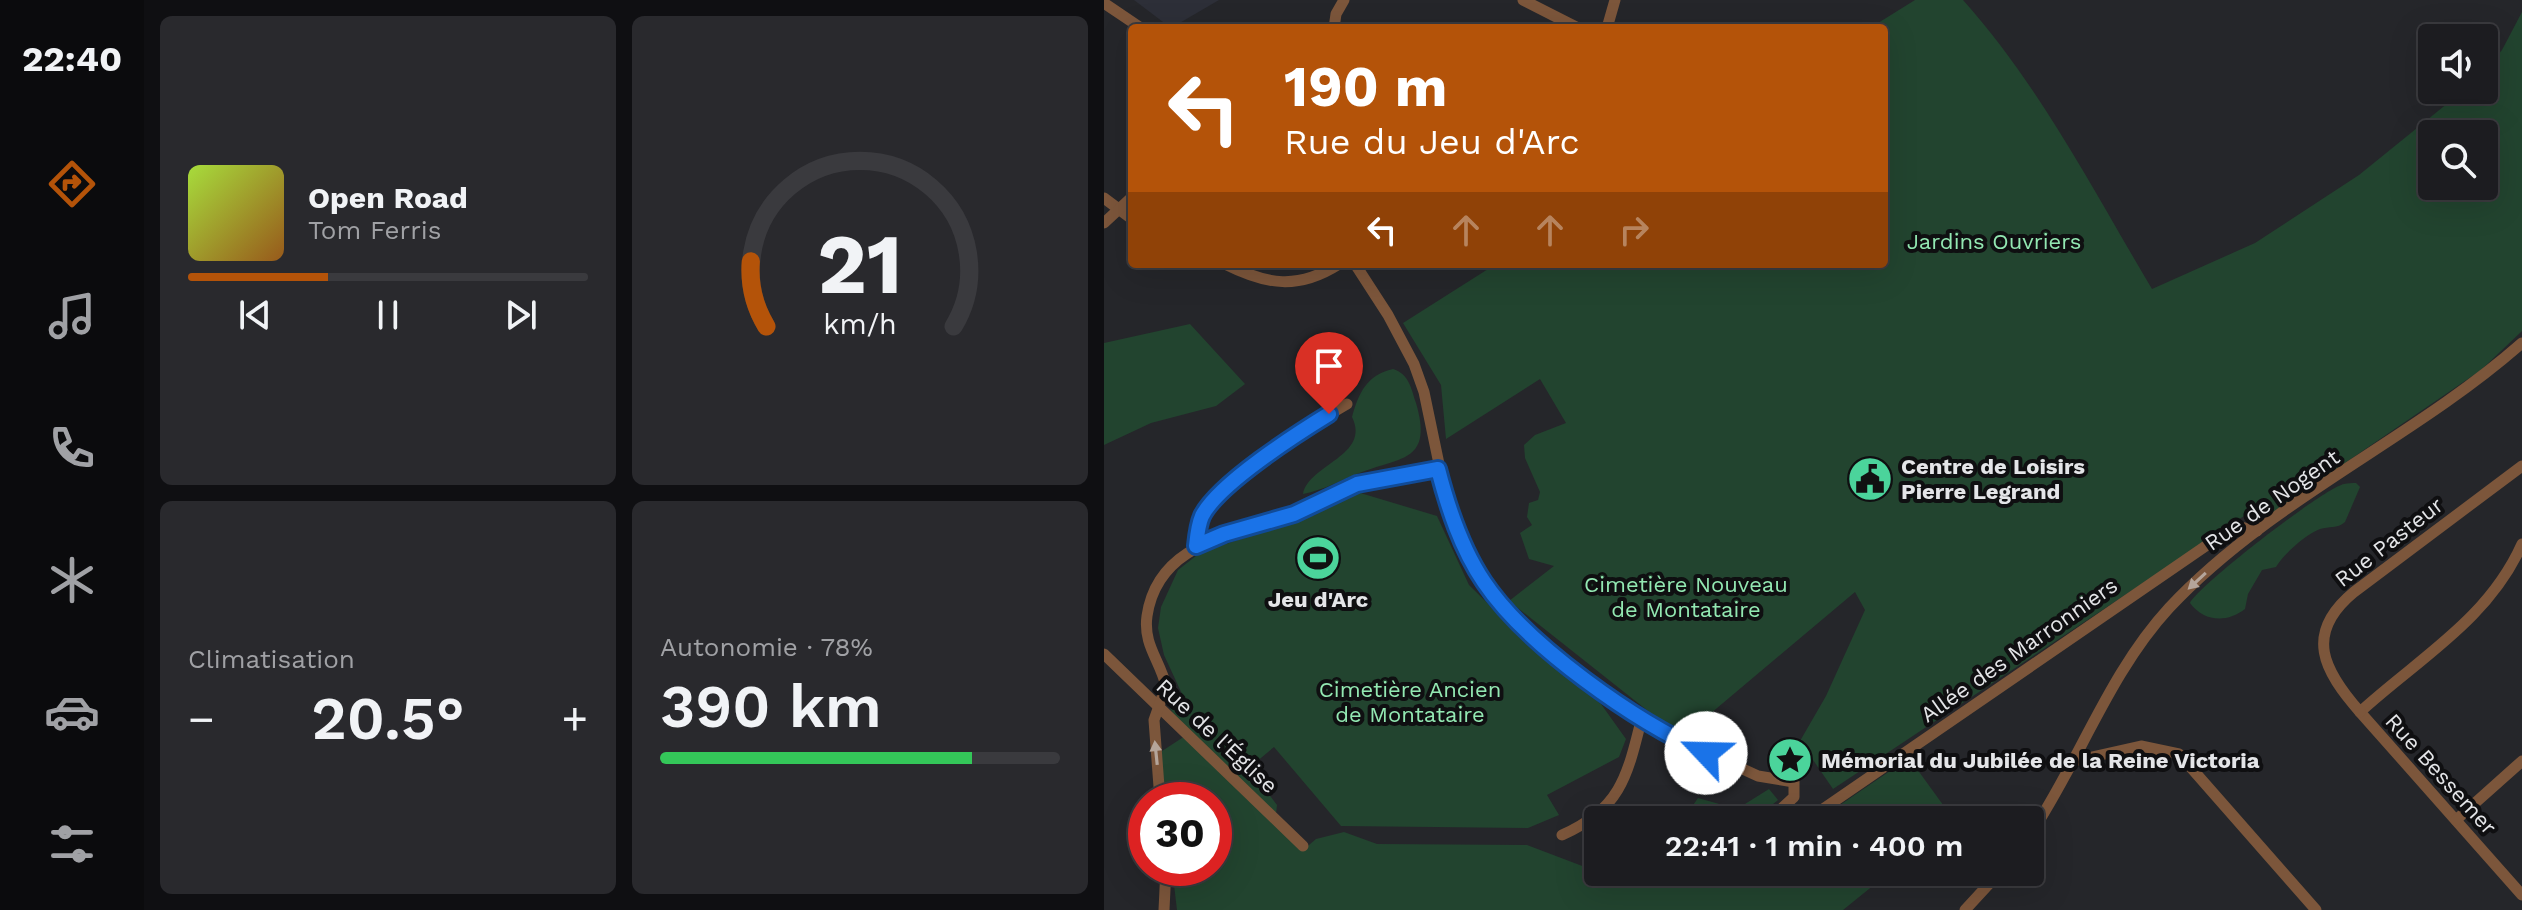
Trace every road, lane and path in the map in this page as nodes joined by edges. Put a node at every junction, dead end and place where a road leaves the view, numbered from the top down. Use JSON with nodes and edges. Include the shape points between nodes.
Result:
{"nodes":[{"id":1,"x":1344,"y":0,"type":"edge"},
{"id":2,"x":1523,"y":0,"type":"edge"},
{"id":3,"x":1615,"y":0,"type":"edge"},
{"id":4,"x":1104,"y":3,"type":"edge"},
{"id":5,"x":1135,"y":24,"type":"edge"},
{"id":6,"x":1335,"y":24,"type":"edge"},
{"id":7,"x":1570,"y":24,"type":"edge"},
{"id":8,"x":1608,"y":24,"type":"edge"},
{"id":9,"x":1104,"y":198,"type":"edge"},
{"id":10,"x":1128,"y":201,"type":"edge"},
{"id":11,"x":1118,"y":210,"type":"junction"},
{"id":12,"x":1128,"y":216,"type":"edge"},
{"id":13,"x":1104,"y":223,"type":"edge"},
{"id":14,"x":1234,"y":268,"type":"edge"},
{"id":15,"x":1332,"y":268,"type":"edge"},
{"id":16,"x":1358,"y":268,"type":"edge"},
{"id":17,"x":2522,"y":343,"type":"edge"},
{"id":18,"x":1347,"y":404,"type":"dead end"},
{"id":19,"x":2522,"y":466,"type":"edge"},
{"id":20,"x":1438,"y":469,"type":"junction"},
{"id":21,"x":2257,"y":531,"type":"junction"},
{"id":22,"x":2522,"y":544,"type":"edge"},
{"id":23,"x":1196,"y":546,"type":"junction"},
{"id":24,"x":1104,"y":654,"type":"edge"},
{"id":25,"x":1156,"y":705,"type":"junction"},
{"id":26,"x":2360,"y":712,"type":"junction"},
{"id":27,"x":1641,"y":721,"type":"junction"},
{"id":28,"x":2074,"y":761,"type":"junction"},
{"id":29,"x":2522,"y":761,"type":"edge"},
{"id":30,"x":1158,"y":782,"type":"edge"},
{"id":31,"x":1784,"y":806,"type":"edge"},
{"id":32,"x":1827,"y":806,"type":"edge"},
{"id":33,"x":2044,"y":811,"type":"edge"},
{"id":34,"x":2456,"y":820,"type":"junction"},
{"id":35,"x":1562,"y":835,"type":"dead end"},
{"id":36,"x":1303,"y":846,"type":"dead end"},
{"id":37,"x":1165,"y":886,"type":"edge"},
{"id":38,"x":1987,"y":886,"type":"edge"},
{"id":39,"x":2522,"y":895,"type":"edge"},
{"id":40,"x":1164,"y":910,"type":"edge"},
{"id":41,"x":1965,"y":910,"type":"edge"},
{"id":42,"x":2316,"y":910,"type":"edge"}],
"edges":[{"from":1,"to":6,"type":"street"},
{"from":2,"to":7,"type":"street"},
{"from":3,"to":8,"type":"street"},
{"from":4,"to":5,"type":"street"},
{"from":9,"to":11,"type":"street"},
{"from":10,"to":11,"type":"street"},
{"from":11,"to":12,"type":"street"},
{"from":11,"to":13,"type":"street"},
{"from":14,"to":15,"type":"street","via":[[1279,284],[1311,279]]},
{"from":16,"to":20,"type":"street","via":[[1418,374]]},
{"from":17,"to":21,"type":"street","name":"Rue de Nogent","via":[[2443,406]]},
{"from":18,"to":23,"type":"street","via":[[1274,452],[1212,503],[1201,519]]},
{"from":19,"to":26,"type":"street","name":"Rue Pasteur","via":[[2333,613],[2324,635],[2325,663]]},
{"from":20,"to":23,"type":"street","via":[[1357,484],[1294,514]]},
{"from":20,"to":27,"type":"street","via":[[1457,529],[1496,599],[1530,633]]},
{"from":21,"to":28,"type":"street","name":"Rue de Nogent","one_way":true,"via":[[2222,558],[2151,630]]},
{"from":21,"to":32,"type":"street","name":"Allée des Marronniers","via":[[2241,527],[2224,533]]},
{"from":22,"to":26,"type":"street","name":"Rue Bessemer","via":[[2500,584],[2460,629]]},
{"from":23,"to":25,"type":"street","via":[[1162,579],[1148,608],[1147,642],[1166,686]]},
{"from":24,"to":25,"type":"street","name":"Rue de l'Église"},
{"from":30,"to":25,"type":"street","one_way":true},
{"from":25,"to":36,"type":"street","name":"Rue de l'Église"},
{"from":26,"to":34,"type":"street","name":"Rue Bessemer"},
{"from":27,"to":31,"type":"street","via":[[1758,776],[1794,782],[1794,797]]},
{"from":27,"to":35,"type":"street","via":[[1611,801],[1593,821]]},
{"from":28,"to":33,"type":"street","name":"Rue de Nogent"},
{"from":28,"to":42,"type":"street","via":[[2147,745],[2179,754]]},
{"from":29,"to":34,"type":"street"},
{"from":34,"to":39,"type":"street","name":"Rue Bessemer"},
{"from":37,"to":40,"type":"street"},
{"from":38,"to":41,"type":"street"}]}
